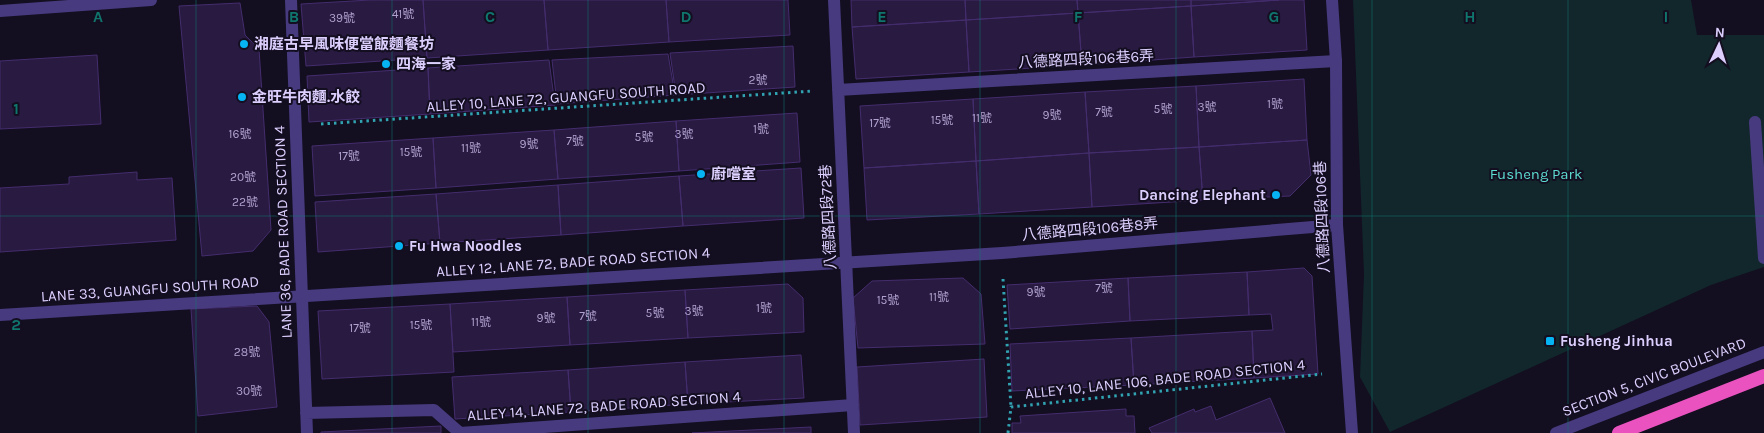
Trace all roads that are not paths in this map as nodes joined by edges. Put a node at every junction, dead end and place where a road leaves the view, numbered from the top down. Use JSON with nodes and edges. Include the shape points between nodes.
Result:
{"nodes":[{"id":1,"x":151,"y":0,"type":"edge"},
{"id":2,"x":291,"y":0,"type":"edge"},
{"id":3,"x":834,"y":0,"type":"edge"},
{"id":4,"x":1332,"y":0,"type":"edge"},
{"id":5,"x":0,"y":11,"type":"edge"},
{"id":6,"x":1336,"y":61,"type":"junction"},
{"id":7,"x":838,"y":90,"type":"junction"},
{"id":8,"x":1755,"y":122,"type":"dead end"},
{"id":9,"x":1337,"y":225,"type":"junction"},
{"id":10,"x":1764,"y":258,"type":"edge"},
{"id":11,"x":846,"y":262,"type":"junction"},
{"id":12,"x":302,"y":295,"type":"junction"},
{"id":13,"x":0,"y":315,"type":"edge"},
{"id":14,"x":1764,"y":352,"type":"edge"},
{"id":15,"x":1764,"y":376,"type":"edge"},
{"id":16,"x":853,"y":405,"type":"junction"},
{"id":17,"x":306,"y":413,"type":"junction"},
{"id":18,"x":307,"y":433,"type":"edge"},
{"id":19,"x":854,"y":433,"type":"edge"},
{"id":20,"x":1352,"y":433,"type":"edge"},
{"id":21,"x":1556,"y":433,"type":"edge"},
{"id":22,"x":1619,"y":433,"type":"edge"}],
"edges":[{"from":1,"to":5,"type":"street"},
{"from":2,"to":12,"type":"street","name":"LANE 36, BADE ROAD SECTION 4"},
{"from":3,"to":7,"type":"street","name":"八德路四段72巷"},
{"from":4,"to":6,"type":"street","name":"八德路四段106巷"},
{"from":6,"to":7,"type":"street","name":"八德路四段106巷6弄"},
{"from":6,"to":9,"type":"street","name":"八德路四段106巷"},
{"from":7,"to":11,"type":"street","name":"八德路四段72巷"},
{"from":8,"to":10,"type":"street"},
{"from":9,"to":11,"type":"street","name":"八德路四段106巷8弄","via":[[1002,253]]},
{"from":9,"to":20,"type":"street","name":"八德路四段106巷"},
{"from":11,"to":12,"type":"street","name":"ALLEY 12, LANE 72, BADE ROAD SECTION 4"},
{"from":11,"to":16,"type":"street","name":"八德路四段72巷"},
{"from":12,"to":13,"type":"street","name":"LANE 33, GUANGFU SOUTH ROAD"},
{"from":12,"to":17,"type":"street","name":"LANE 36, BADE ROAD SECTION 4"},
{"from":14,"to":21,"type":"street","name":"SECTION 5, CIVIC BOULEVARD"},
{"from":15,"to":22,"type":"highway"},
{"from":16,"to":17,"type":"street","name":"ALLEY 14, LANE 72, BADE ROAD SECTION 4","via":[[460,433],[434,410]]},
{"from":16,"to":19,"type":"street","name":"八德路四段72巷"},
{"from":17,"to":18,"type":"street","name":"LANE 36, BADE ROAD SECTION 4"}]}
